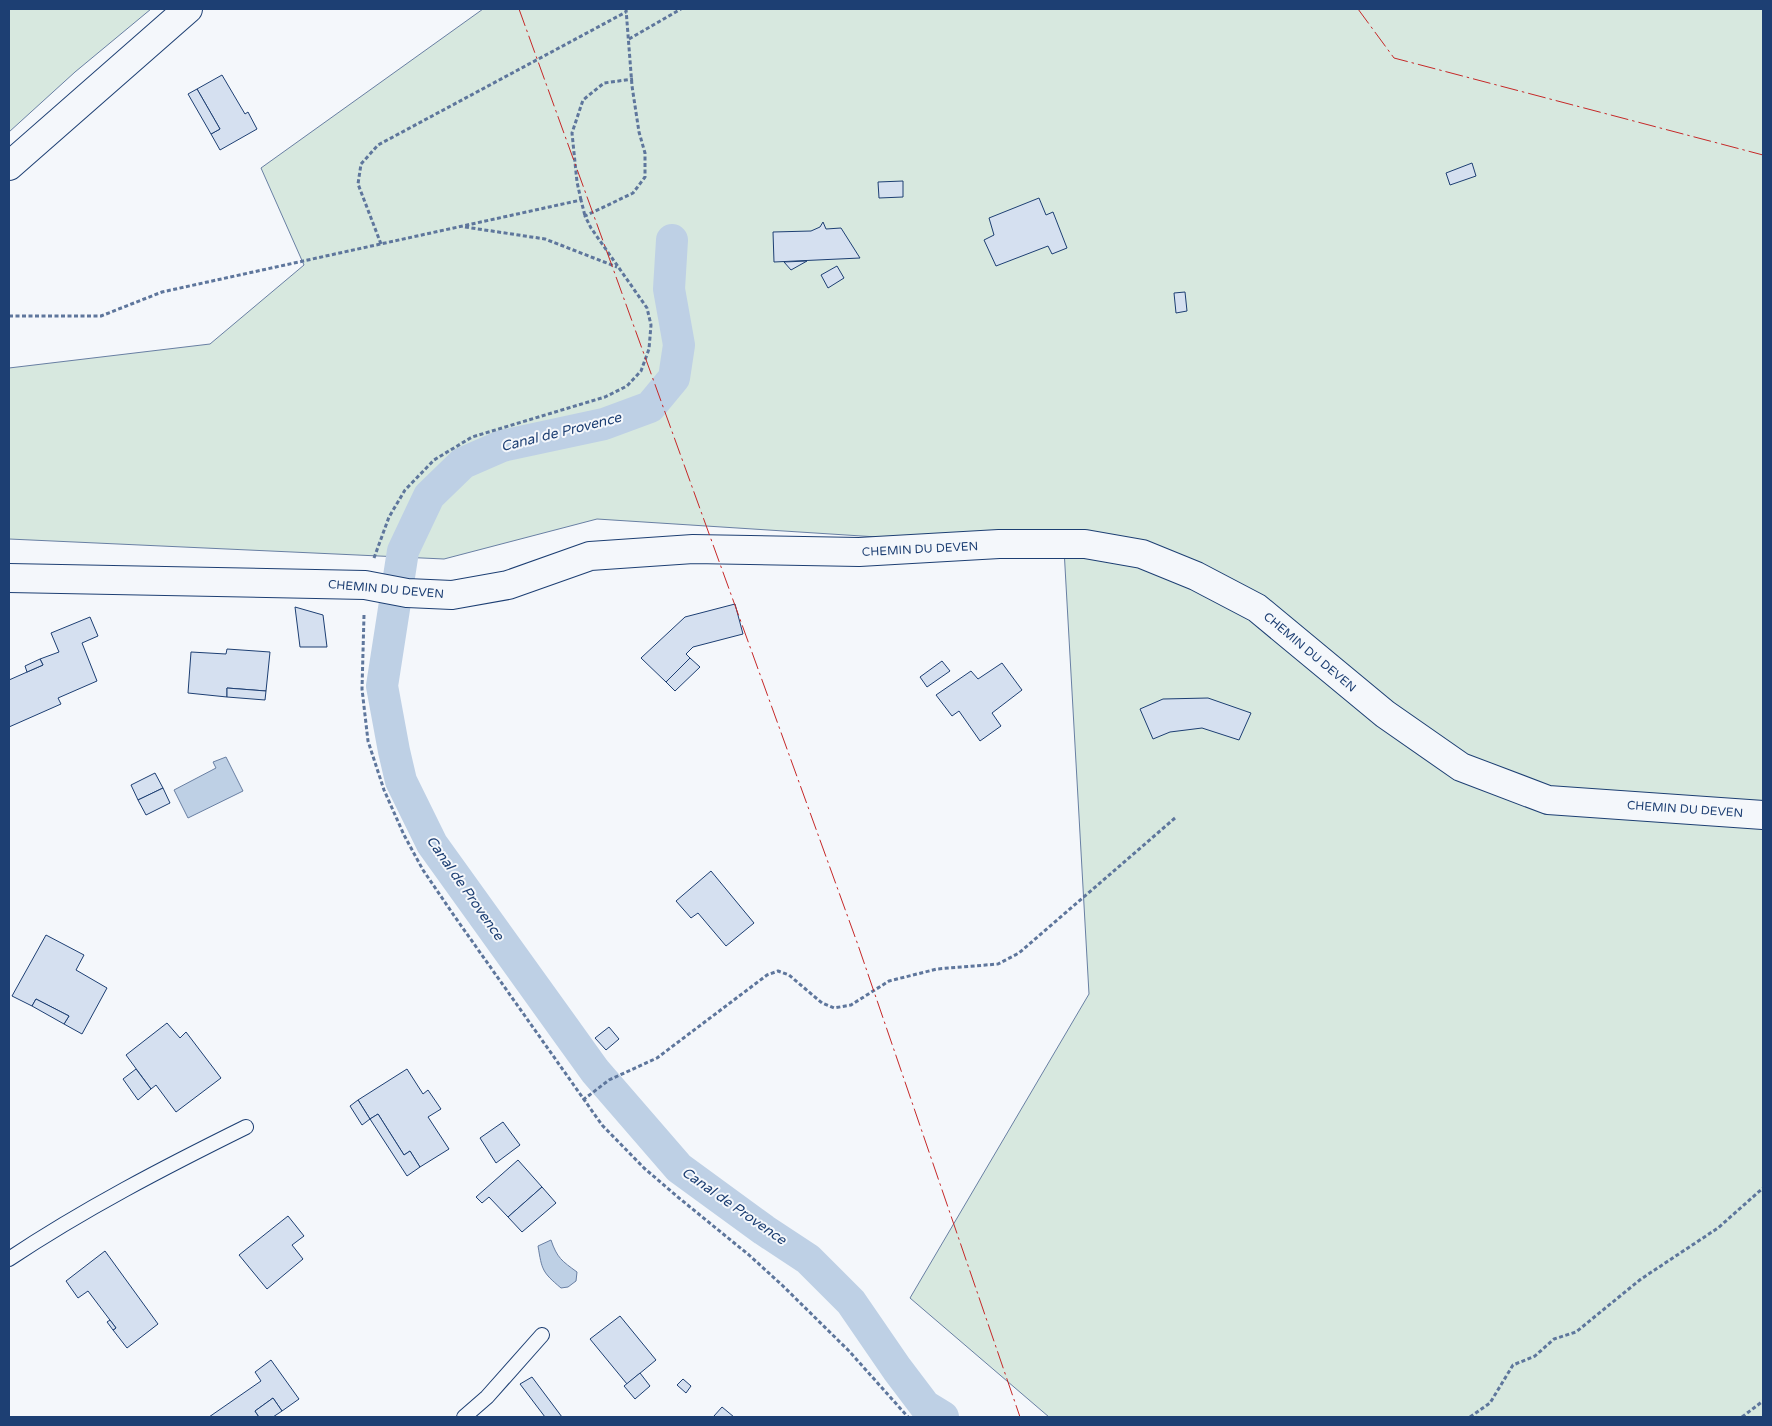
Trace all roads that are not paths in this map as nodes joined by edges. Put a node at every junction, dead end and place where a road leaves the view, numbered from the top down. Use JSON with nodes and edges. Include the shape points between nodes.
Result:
{"nodes":[{"id":1,"x":188,"y":9,"type":"edge"},
{"id":2,"x":9,"y":166,"type":"edge"},
{"id":3,"x":9,"y":578,"type":"edge"},
{"id":4,"x":1763,"y":814,"type":"edge"},
{"id":5,"x":246,"y":1127,"type":"dead end"},
{"id":6,"x":9,"y":1259,"type":"edge"},
{"id":7,"x":542,"y":1335,"type":"dead end"},
{"id":8,"x":464,"y":1417,"type":"edge"}],
"edges":[{"from":1,"to":2,"type":"street"},
{"from":3,"to":4,"type":"street","name":"CHEMIN DU DEVEN","via":[[373,586],[407,593],[452,595],[508,585],[590,556],[609,554],[693,548],[859,552],[999,544],[1085,544],[1142,554],[1196,576],[1257,608],[1385,714],[1461,767],[1548,800]]},
{"from":5,"to":6,"type":"lane","via":[[173,1163]]},
{"from":7,"to":8,"type":"lane","via":[[488,1397]]}]}
